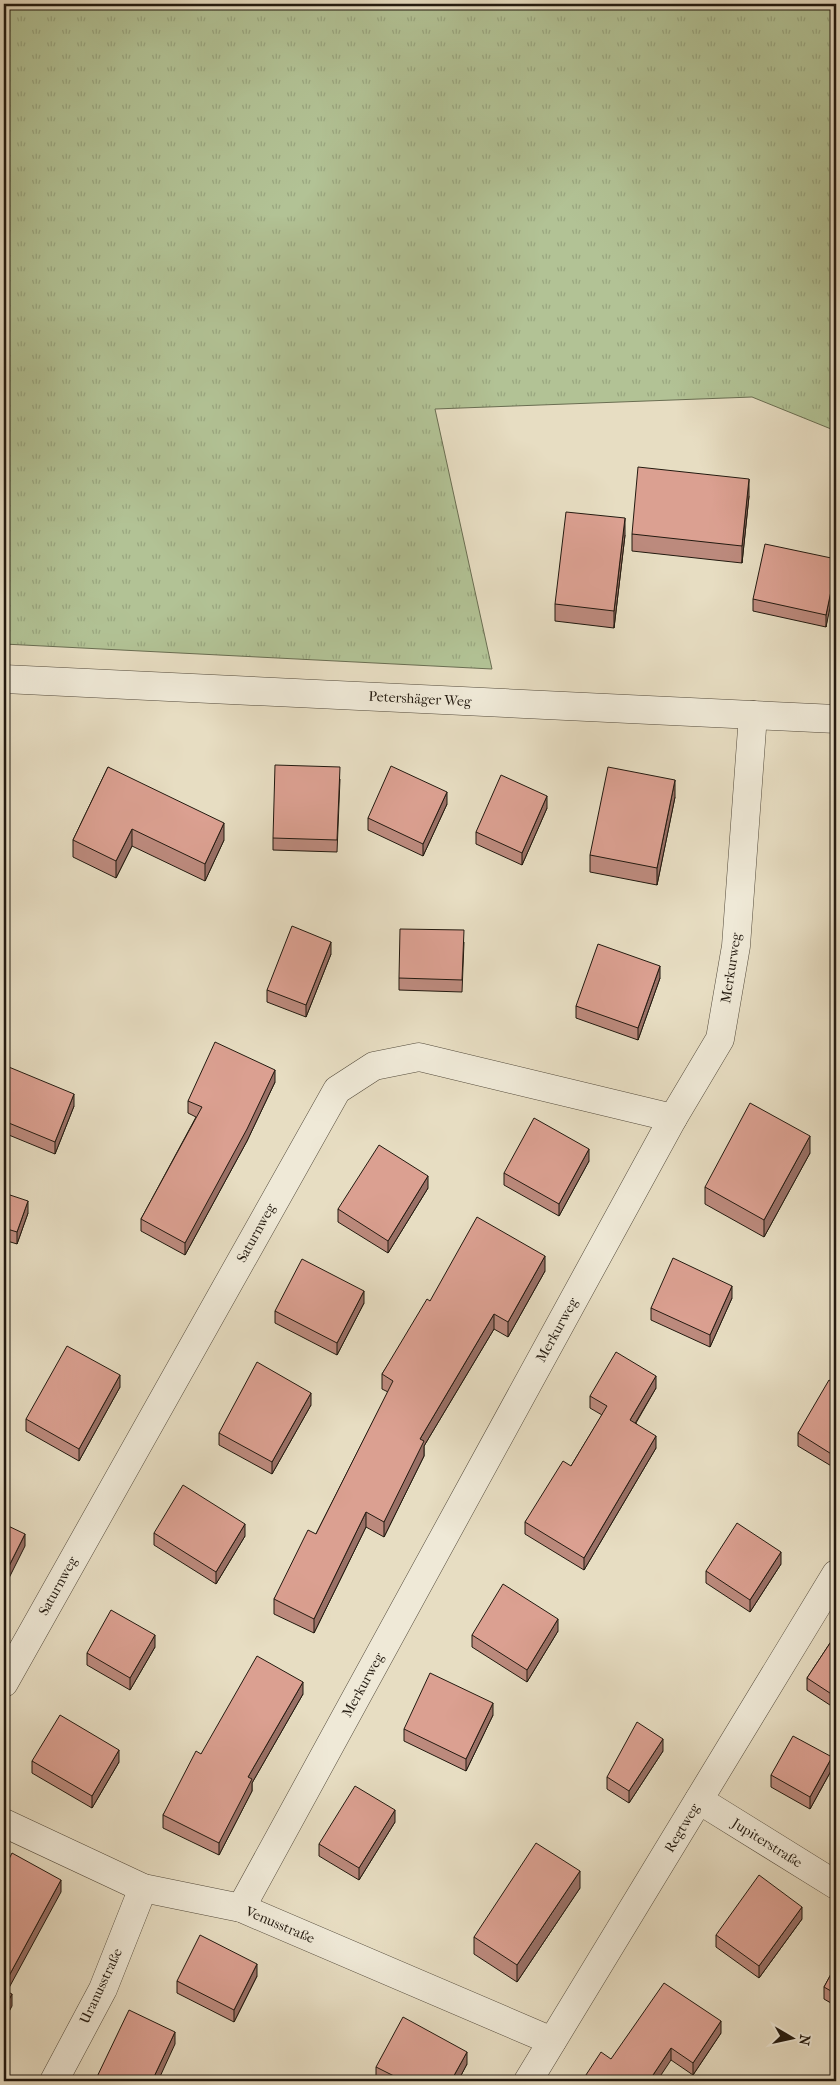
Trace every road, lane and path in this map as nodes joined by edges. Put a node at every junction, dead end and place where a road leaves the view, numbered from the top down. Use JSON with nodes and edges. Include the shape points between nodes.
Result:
{"nodes":[{"id":1,"x":4,"y":679,"type":"edge"},
{"id":2,"x":753,"y":715,"type":"junction"},
{"id":3,"x":836,"y":719,"type":"edge"},
{"id":4,"x":673,"y":1118,"type":"junction"},
{"id":5,"x":836,"y":1574,"type":"edge"},
{"id":6,"x":4,"y":1683,"type":"edge"},
{"id":7,"x":699,"y":1800,"type":"junction"},
{"id":8,"x":4,"y":1823,"type":"edge"},
{"id":9,"x":836,"y":1885,"type":"edge"},
{"id":10,"x":143,"y":1888,"type":"junction"},
{"id":11,"x":241,"y":1908,"type":"junction"},
{"id":12,"x":552,"y":2041,"type":"junction"},
{"id":13,"x":54,"y":2081,"type":"edge"},
{"id":14,"x":528,"y":2081,"type":"edge"}],
"edges":[{"from":1,"to":2,"type":"street","name":"Petershäger Weg"},
{"from":2,"to":3,"type":"street","name":"Petershäger Weg"},
{"from":2,"to":4,"type":"street","name":"Merkurweg","via":[[736,946],[720,1039]]},
{"from":4,"to":6,"type":"street","name":"Saturnweg","via":[[419,1057],[374,1066],[337,1090]]},
{"from":4,"to":11,"type":"street","name":"Merkurweg"},
{"from":5,"to":7,"type":"street","name":"Regtweg"},
{"from":7,"to":9,"type":"street","name":"Jupiterstraße"},
{"from":7,"to":12,"type":"street","name":"Regtweg"},
{"from":8,"to":10,"type":"street","name":"Venusstraße"},
{"from":10,"to":11,"type":"street","name":"Venusstraße"},
{"from":10,"to":13,"type":"street","name":"Uranusstraße","via":[[103,1989]]},
{"from":11,"to":12,"type":"street","name":"Venusstraße"},
{"from":12,"to":14,"type":"street","name":"Regtweg"}]}
